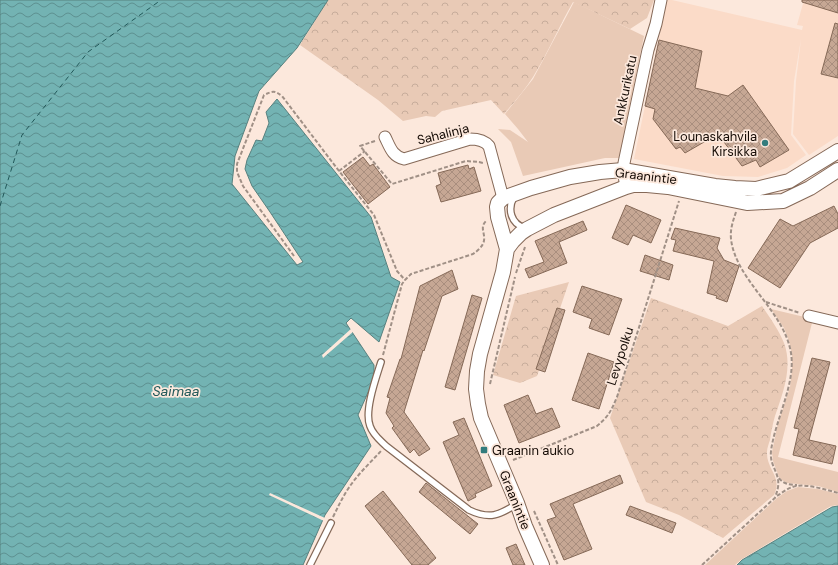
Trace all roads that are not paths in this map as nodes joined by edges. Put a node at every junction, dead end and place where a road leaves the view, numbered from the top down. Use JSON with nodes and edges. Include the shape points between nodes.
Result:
{"nodes":[{"id":1,"x":660,"y":0,"type":"edge"},
{"id":2,"x":384,"y":137,"type":"road end"},
{"id":3,"x":838,"y":152,"type":"edge"},
{"id":4,"x":623,"y":170,"type":"junction"},
{"id":5,"x":838,"y":170,"type":"edge"},
{"id":6,"x":626,"y":187,"type":"junction"},
{"id":7,"x":510,"y":195,"type":"junction"},
{"id":8,"x":527,"y":229,"type":"junction"},
{"id":9,"x":507,"y":249,"type":"junction"},
{"id":10,"x":809,"y":316,"type":"road end"},
{"id":11,"x":838,"y":323,"type":"edge"},
{"id":12,"x":381,"y":362,"type":"road end"},
{"id":13,"x":518,"y":504,"type":"junction"},
{"id":14,"x":331,"y":523,"type":"road end"},
{"id":15,"x":310,"y":565,"type":"edge"},
{"id":16,"x":542,"y":565,"type":"edge"}],
"edges":[{"from":1,"to":4,"type":"street","name":"Ankkurikatu"},
{"from":2,"to":7,"type":"street","name":"Sahalinja","via":[[394,154],[404,159],[470,139],[486,143]]},
{"from":3,"to":4,"type":"street","name":"Graanintie","via":[[788,181],[756,189],[715,186]]},
{"from":4,"to":6,"type":"street","name":"Ankkurikatu"},
{"from":4,"to":7,"type":"street","name":"Graanintie","via":[[570,177]]},
{"from":5,"to":6,"type":"street","name":"Graanintie","via":[[810,188],[782,201],[747,203],[668,187]]},
{"from":6,"to":8,"type":"street","name":"Graanintie","via":[[554,215]]},
{"from":7,"to":8,"type":"lane","via":[[511,216],[514,222]]},
{"from":7,"to":9,"type":"street","name":"Graanintie","via":[[498,204],[497,208]]},
{"from":8,"to":9,"type":"street","name":"Graanintie","via":[[520,233]]},
{"from":9,"to":13,"type":"street","name":"Graanintie","via":[[504,272],[480,354],[476,389],[481,418]]},
{"from":10,"to":11,"type":"street"},
{"from":12,"to":13,"type":"lane","via":[[370,398],[368,420],[374,434],[469,510],[491,516]]},
{"from":13,"to":16,"type":"street","name":"Graanintie"},
{"from":14,"to":15,"type":"lane"}]}
